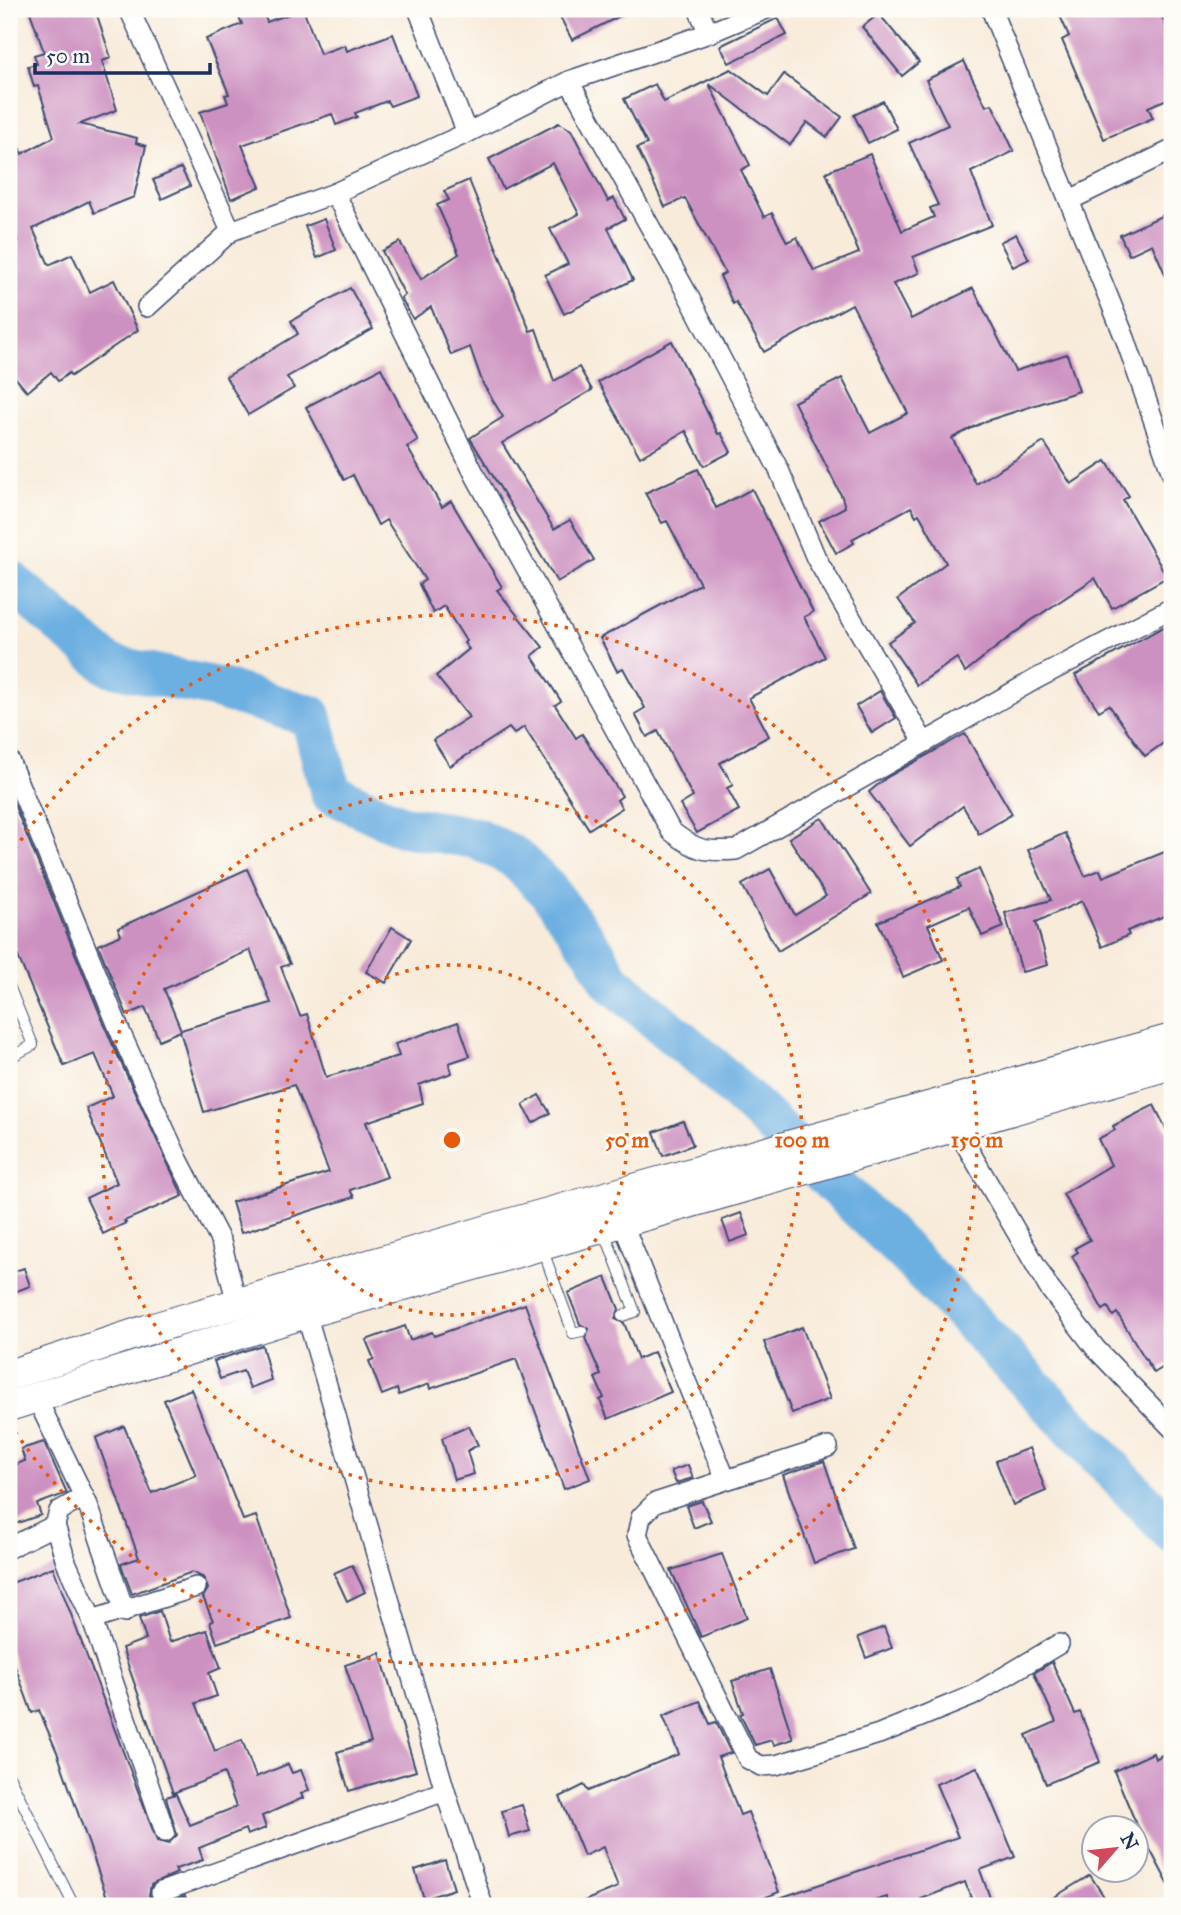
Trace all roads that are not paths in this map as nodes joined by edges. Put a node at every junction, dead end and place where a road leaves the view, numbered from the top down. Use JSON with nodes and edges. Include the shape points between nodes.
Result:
{"nodes":[{"id":1,"x":128,"y":9,"type":"edge"},
{"id":2,"x":418,"y":9,"type":"edge"},
{"id":3,"x":698,"y":9,"type":"edge"},
{"id":4,"x":766,"y":9,"type":"edge"},
{"id":5,"x":991,"y":9,"type":"edge"},
{"id":6,"x":709,"y":33,"type":"junction"},
{"id":7,"x":569,"y":81,"type":"junction"},
{"id":8,"x":467,"y":133,"type":"junction"},
{"id":9,"x":1172,"y":150,"type":"edge"},
{"id":10,"x":335,"y":193,"type":"junction"},
{"id":11,"x":1070,"y":200,"type":"junction"},
{"id":12,"x":231,"y":230,"type":"junction"},
{"id":13,"x":147,"y":307,"type":"dead end"},
{"id":14,"x":1172,"y":474,"type":"edge"},
{"id":15,"x":1172,"y":608,"type":"edge"},
{"id":16,"x":924,"y":743,"type":"junction"},
{"id":17,"x":9,"y":760,"type":"edge"},
{"id":18,"x":9,"y":986,"type":"edge"},
{"id":19,"x":1172,"y":1039,"type":"edge"},
{"id":20,"x":9,"y":1058,"type":"edge"},
{"id":21,"x":1172,"y":1064,"type":"edge"},
{"id":22,"x":955,"y":1126,"type":"junction"},
{"id":23,"x":820,"y":1153,"type":"junction"},
{"id":24,"x":778,"y":1165,"type":"junction"},
{"id":25,"x":613,"y":1226,"type":"junction"},
{"id":26,"x":541,"y":1247,"type":"junction"},
{"id":27,"x":237,"y":1303,"type":"junction"},
{"id":28,"x":306,"y":1313,"type":"junction"},
{"id":29,"x":621,"y":1316,"type":"dead end"},
{"id":30,"x":582,"y":1331,"type":"dead end"},
{"id":31,"x":9,"y":1376,"type":"edge"},
{"id":32,"x":23,"y":1401,"type":"edge"},
{"id":33,"x":1172,"y":1428,"type":"edge"},
{"id":34,"x":828,"y":1447,"type":"dead end"},
{"id":35,"x":725,"y":1478,"type":"junction"},
{"id":36,"x":84,"y":1497,"type":"junction"},
{"id":37,"x":55,"y":1525,"type":"junction"},
{"id":38,"x":9,"y":1548,"type":"edge"},
{"id":39,"x":196,"y":1587,"type":"dead end"},
{"id":40,"x":125,"y":1612,"type":"junction"},
{"id":41,"x":92,"y":1620,"type":"junction"},
{"id":42,"x":1059,"y":1644,"type":"dead end"},
{"id":43,"x":9,"y":1776,"type":"edge"},
{"id":44,"x":445,"y":1791,"type":"junction"},
{"id":45,"x":165,"y":1832,"type":"dead end"},
{"id":46,"x":161,"y":1892,"type":"dead end"},
{"id":47,"x":74,"y":1906,"type":"edge"},
{"id":48,"x":483,"y":1906,"type":"edge"}],
"edges":[{"from":1,"to":12,"type":"street"},
{"from":2,"to":8,"type":"street"},
{"from":3,"to":6,"type":"street"},
{"from":4,"to":6,"type":"street"},
{"from":5,"to":11,"type":"street"},
{"from":6,"to":7,"type":"street"},
{"from":7,"to":8,"type":"street"},
{"from":7,"to":16,"type":"street","via":[[755,423],[817,558]]},
{"from":8,"to":10,"type":"street"},
{"from":9,"to":11,"type":"street"},
{"from":10,"to":12,"type":"street"},
{"from":10,"to":16,"type":"street","via":[[477,478],[671,831],[691,848],[736,850]]},
{"from":11,"to":14,"type":"street"},
{"from":12,"to":13,"type":"street"},
{"from":15,"to":16,"type":"street"},
{"from":17,"to":27,"type":"street","via":[[122,1036],[221,1242]]},
{"from":18,"to":20,"type":"lane","via":[[33,1045]]},
{"from":19,"to":23,"type":"main road"},
{"from":21,"to":22,"type":"main road"},
{"from":22,"to":23,"type":"main road"},
{"from":22,"to":33,"type":"street","via":[[1049,1288],[1096,1349]]},
{"from":23,"to":24,"type":"main road"},
{"from":24,"to":25,"type":"main road"},
{"from":24,"to":27,"type":"main road","via":[[512,1223]]},
{"from":25,"to":26,"type":"main road"},
{"from":25,"to":29,"type":"lane","via":[[635,1311]]},
{"from":25,"to":35,"type":"street"},
{"from":26,"to":28,"type":"main road"},
{"from":26,"to":30,"type":"lane","via":[[573,1333]]},
{"from":27,"to":31,"type":"main road"},
{"from":28,"to":32,"type":"main road"},
{"from":28,"to":44,"type":"street"},
{"from":32,"to":36,"type":"street"},
{"from":34,"to":35,"type":"street"},
{"from":35,"to":42,"type":"street","via":[[655,1503],[640,1517],[637,1535],[748,1759],[761,1766],[830,1751],[972,1696]]},
{"from":36,"to":37,"type":"street","via":[[59,1511]]},
{"from":36,"to":40,"type":"street"},
{"from":37,"to":38,"type":"street"},
{"from":37,"to":41,"type":"street"},
{"from":39,"to":40,"type":"street"},
{"from":40,"to":41,"type":"street"},
{"from":41,"to":45,"type":"street"},
{"from":43,"to":47,"type":"lane"},
{"from":44,"to":46,"type":"street"},
{"from":44,"to":48,"type":"street"}]}
